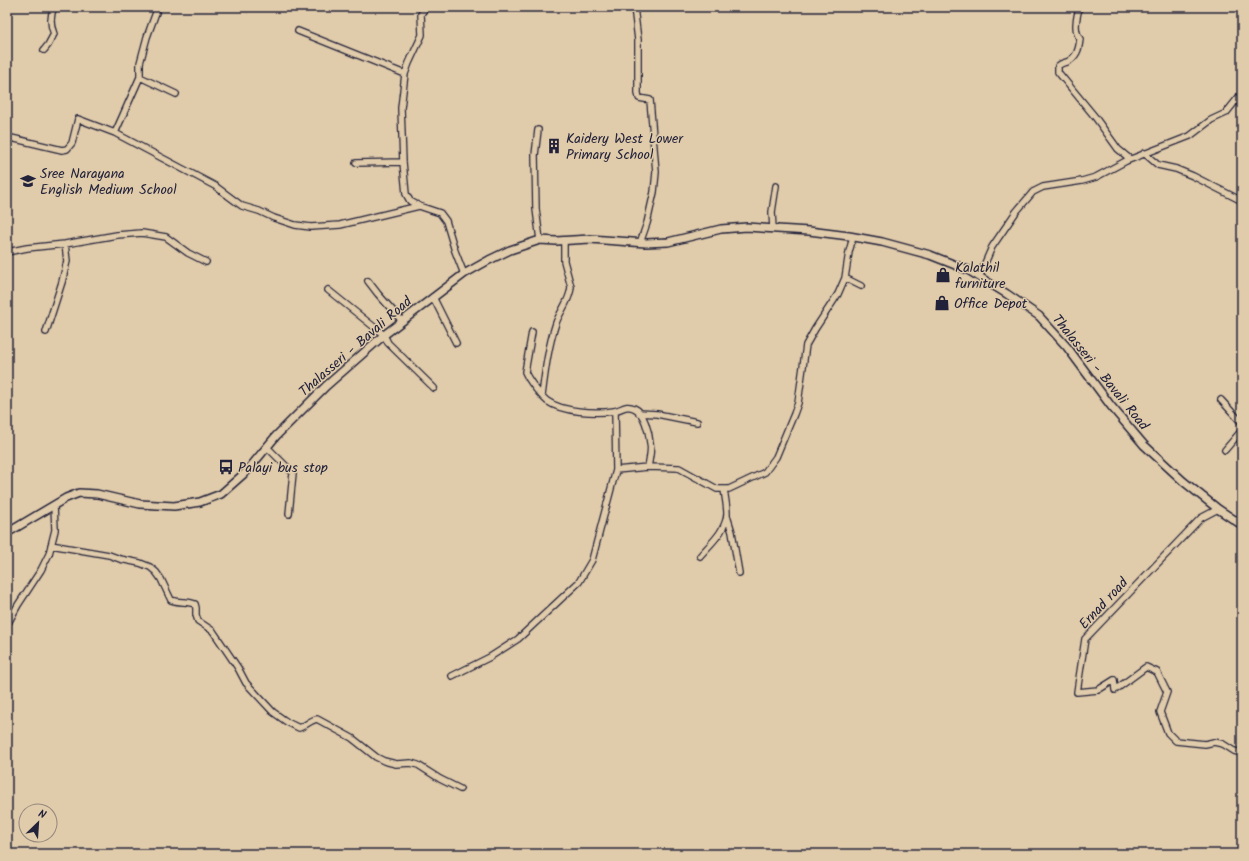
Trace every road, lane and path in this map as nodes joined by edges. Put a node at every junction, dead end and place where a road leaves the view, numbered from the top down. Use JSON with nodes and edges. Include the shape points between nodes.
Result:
{"nodes":[{"id":1,"x":54,"y":7,"type":"edge"},
{"id":2,"x":158,"y":7,"type":"edge"},
{"id":3,"x":426,"y":7,"type":"edge"},
{"id":4,"x":634,"y":7,"type":"edge"},
{"id":5,"x":1079,"y":7,"type":"edge"},
{"id":6,"x":298,"y":31,"type":"dead end"},
{"id":7,"x":44,"y":50,"type":"dead end"},
{"id":8,"x":405,"y":74,"type":"junction"},
{"id":9,"x":140,"y":77,"type":"junction"},
{"id":10,"x":1242,"y":93,"type":"edge"},
{"id":11,"x":176,"y":94,"type":"dead end"},
{"id":12,"x":538,"y":130,"type":"dead end"},
{"id":13,"x":115,"y":133,"type":"junction"},
{"id":14,"x":7,"y":136,"type":"edge"},
{"id":15,"x":1144,"y":153,"type":"junction"},
{"id":16,"x":1130,"y":159,"type":"junction"},
{"id":17,"x":403,"y":162,"type":"junction"},
{"id":18,"x":356,"y":163,"type":"dead end"},
{"id":19,"x":776,"y":186,"type":"dead end"},
{"id":20,"x":1242,"y":201,"type":"edge"},
{"id":21,"x":419,"y":206,"type":"junction"},
{"id":22,"x":773,"y":229,"type":"junction"},
{"id":23,"x":853,"y":237,"type":"junction"},
{"id":24,"x":540,"y":240,"type":"junction"},
{"id":25,"x":564,"y":240,"type":"junction"},
{"id":26,"x":640,"y":243,"type":"junction"},
{"id":27,"x":65,"y":244,"type":"junction"},
{"id":28,"x":7,"y":252,"type":"edge"},
{"id":29,"x":206,"y":262,"type":"dead end"},
{"id":30,"x":464,"y":274,"type":"junction"},
{"id":31,"x":979,"y":277,"type":"junction"},
{"id":32,"x":845,"y":278,"type":"junction"},
{"id":33,"x":368,"y":281,"type":"dead end"},
{"id":34,"x":861,"y":286,"type":"dead end"},
{"id":35,"x":328,"y":290,"type":"dead end"},
{"id":36,"x":433,"y":297,"type":"junction"},
{"id":37,"x":402,"y":321,"type":"junction"},
{"id":38,"x":46,"y":332,"type":"dead end"},
{"id":39,"x":532,"y":332,"type":"dead end"},
{"id":40,"x":384,"y":334,"type":"junction"},
{"id":41,"x":456,"y":343,"type":"dead end"},
{"id":42,"x":434,"y":388,"type":"dead end"},
{"id":43,"x":542,"y":396,"type":"junction"},
{"id":44,"x":1221,"y":400,"type":"dead end"},
{"id":45,"x":616,"y":411,"type":"junction"},
{"id":46,"x":639,"y":413,"type":"junction"},
{"id":47,"x":697,"y":422,"type":"dead end"},
{"id":48,"x":1242,"y":423,"type":"edge"},
{"id":49,"x":1242,"y":430,"type":"edge"},
{"id":50,"x":267,"y":447,"type":"junction"},
{"id":51,"x":1225,"y":450,"type":"dead end"},
{"id":52,"x":648,"y":467,"type":"junction"},
{"id":53,"x":616,"y":470,"type":"junction"},
{"id":54,"x":724,"y":489,"type":"junction"},
{"id":55,"x":54,"y":505,"type":"junction"},
{"id":56,"x":1218,"y":509,"type":"junction"},
{"id":57,"x":289,"y":514,"type":"dead end"},
{"id":58,"x":727,"y":516,"type":"junction"},
{"id":59,"x":1242,"y":525,"type":"edge"},
{"id":60,"x":7,"y":533,"type":"edge"},
{"id":61,"x":51,"y":545,"type":"junction"},
{"id":62,"x":700,"y":556,"type":"dead end"},
{"id":63,"x":739,"y":574,"type":"dead end"},
{"id":64,"x":7,"y":625,"type":"edge"},
{"id":65,"x":452,"y":676,"type":"dead end"},
{"id":66,"x":1242,"y":753,"type":"edge"},
{"id":67,"x":460,"y":789,"type":"dead end"}],
"edges":[{"from":1,"to":7,"type":"street","via":[[51,15],[54,34]]},
{"from":2,"to":9,"type":"street","via":[[140,63]]},
{"from":3,"to":8,"type":"street","via":[[421,14],[422,35]]},
{"from":4,"to":26,"type":"street","via":[[638,40],[638,93],[639,98],[650,100],[656,172],[654,192]]},
{"from":5,"to":16,"type":"street","via":[[1076,34],[1080,39],[1079,47],[1075,56],[1058,66],[1058,72],[1118,149]]},
{"from":6,"to":8,"type":"street"},
{"from":8,"to":17,"type":"street","via":[[401,108]]},
{"from":9,"to":11,"type":"street"},
{"from":9,"to":13,"type":"street"},
{"from":10,"to":15,"type":"street","via":[[1226,113],[1211,120],[1190,136]]},
{"from":12,"to":24,"type":"street","via":[[535,155],[536,209]]},
{"from":13,"to":14,"type":"street","via":[[78,119],[72,143],[67,149],[62,150]]},
{"from":13,"to":21,"type":"street","via":[[215,186],[242,206],[295,225],[311,228],[340,225]]},
{"from":15,"to":16,"type":"street"},
{"from":15,"to":20,"type":"street","via":[[1158,165],[1193,176]]},
{"from":16,"to":31,"type":"street","via":[[1096,177],[1043,187],[1033,192],[992,247]]},
{"from":17,"to":18,"type":"street"},
{"from":17,"to":21,"type":"street","via":[[406,194],[410,201]]},
{"from":19,"to":22,"type":"street","via":[[772,212]]},
{"from":21,"to":30,"type":"street","via":[[440,213],[446,221]]},
{"from":22,"to":23,"type":"main road","name":"Thalasseri - Bavali Road","via":[[810,230]]},
{"from":22,"to":26,"type":"main road","name":"Thalasseri - Bavali Road","via":[[721,229],[668,242]]},
{"from":23,"to":31,"type":"main road","name":"Thalasseri - Bavali Road","via":[[930,254]]},
{"from":23,"to":32,"type":"street"},
{"from":24,"to":25,"type":"main road","name":"Thalasseri - Bavali Road"},
{"from":24,"to":30,"type":"main road","name":"Thalasseri - Bavali Road","via":[[510,250]]},
{"from":25,"to":26,"type":"main road","name":"Thalasseri - Bavali Road","via":[[590,239]]},
{"from":25,"to":43,"type":"street","via":[[564,261],[571,291],[556,323]]},
{"from":27,"to":28,"type":"street"},
{"from":27,"to":29,"type":"street","via":[[142,233],[166,237]]},
{"from":27,"to":38,"type":"street","via":[[67,261]]},
{"from":30,"to":36,"type":"main road","name":"Thalasseri - Bavali Road"},
{"from":31,"to":56,"type":"main road","name":"Thalasseri - Bavali Road","via":[[1039,316],[1067,347],[1144,445],[1183,482]]},
{"from":32,"to":34,"type":"street"},
{"from":32,"to":54,"type":"street","via":[[806,345],[798,403],[776,456],[765,472],[744,483]]},
{"from":33,"to":37,"type":"street"},
{"from":35,"to":40,"type":"street"},
{"from":36,"to":37,"type":"main road","name":"Thalasseri - Bavali Road"},
{"from":36,"to":41,"type":"street"},
{"from":37,"to":40,"type":"main road","name":"Thalasseri - Bavali Road"},
{"from":39,"to":43,"type":"street","via":[[524,369]]},
{"from":40,"to":42,"type":"street","via":[[388,343]]},
{"from":40,"to":50,"type":"main road","name":"Thalasseri - Bavali Road","via":[[326,386]]},
{"from":43,"to":45,"type":"street","via":[[553,404],[568,409],[589,412]]},
{"from":44,"to":48,"type":"street"},
{"from":45,"to":46,"type":"street","via":[[627,406]]},
{"from":45,"to":53,"type":"street"},
{"from":46,"to":47,"type":"street"},
{"from":46,"to":52,"type":"street","via":[[643,416],[651,444]]},
{"from":49,"to":51,"type":"street"},
{"from":50,"to":55,"type":"main road","name":"Thalasseri - Bavali Road","via":[[221,494],[200,502],[174,506],[140,504],[97,494],[79,493]]},
{"from":50,"to":57,"type":"street","via":[[293,473]]},
{"from":52,"to":53,"type":"street"},
{"from":52,"to":54,"type":"street","via":[[679,468],[717,489]]},
{"from":53,"to":65,"type":"street","via":[[592,560],[579,582],[518,640]]},
{"from":54,"to":58,"type":"street"},
{"from":55,"to":60,"type":"main road","name":"Thalasseri - Bavali Road"},
{"from":55,"to":61,"type":"street","via":[[55,530]]},
{"from":56,"to":59,"type":"main road","name":"Thalasseri - Bavali Road"},
{"from":56,"to":66,"type":"street","name":"Ernad road","via":[[1201,518],[1085,639],[1077,692],[1098,690],[1114,680],[1115,690],[1146,667],[1157,672],[1167,692],[1160,712],[1168,733],[1176,741],[1205,744],[1214,742]]},
{"from":58,"to":62,"type":"street","via":[[720,533]]},
{"from":58,"to":63,"type":"street"},
{"from":61,"to":64,"type":"street","via":[[41,570]]},
{"from":61,"to":67,"type":"street","via":[[109,555],[140,563],[156,572],[171,600],[194,604],[198,621],[213,631],[246,684],[273,712],[287,722],[299,728],[317,719],[352,738],[384,761],[418,765]]}]}
